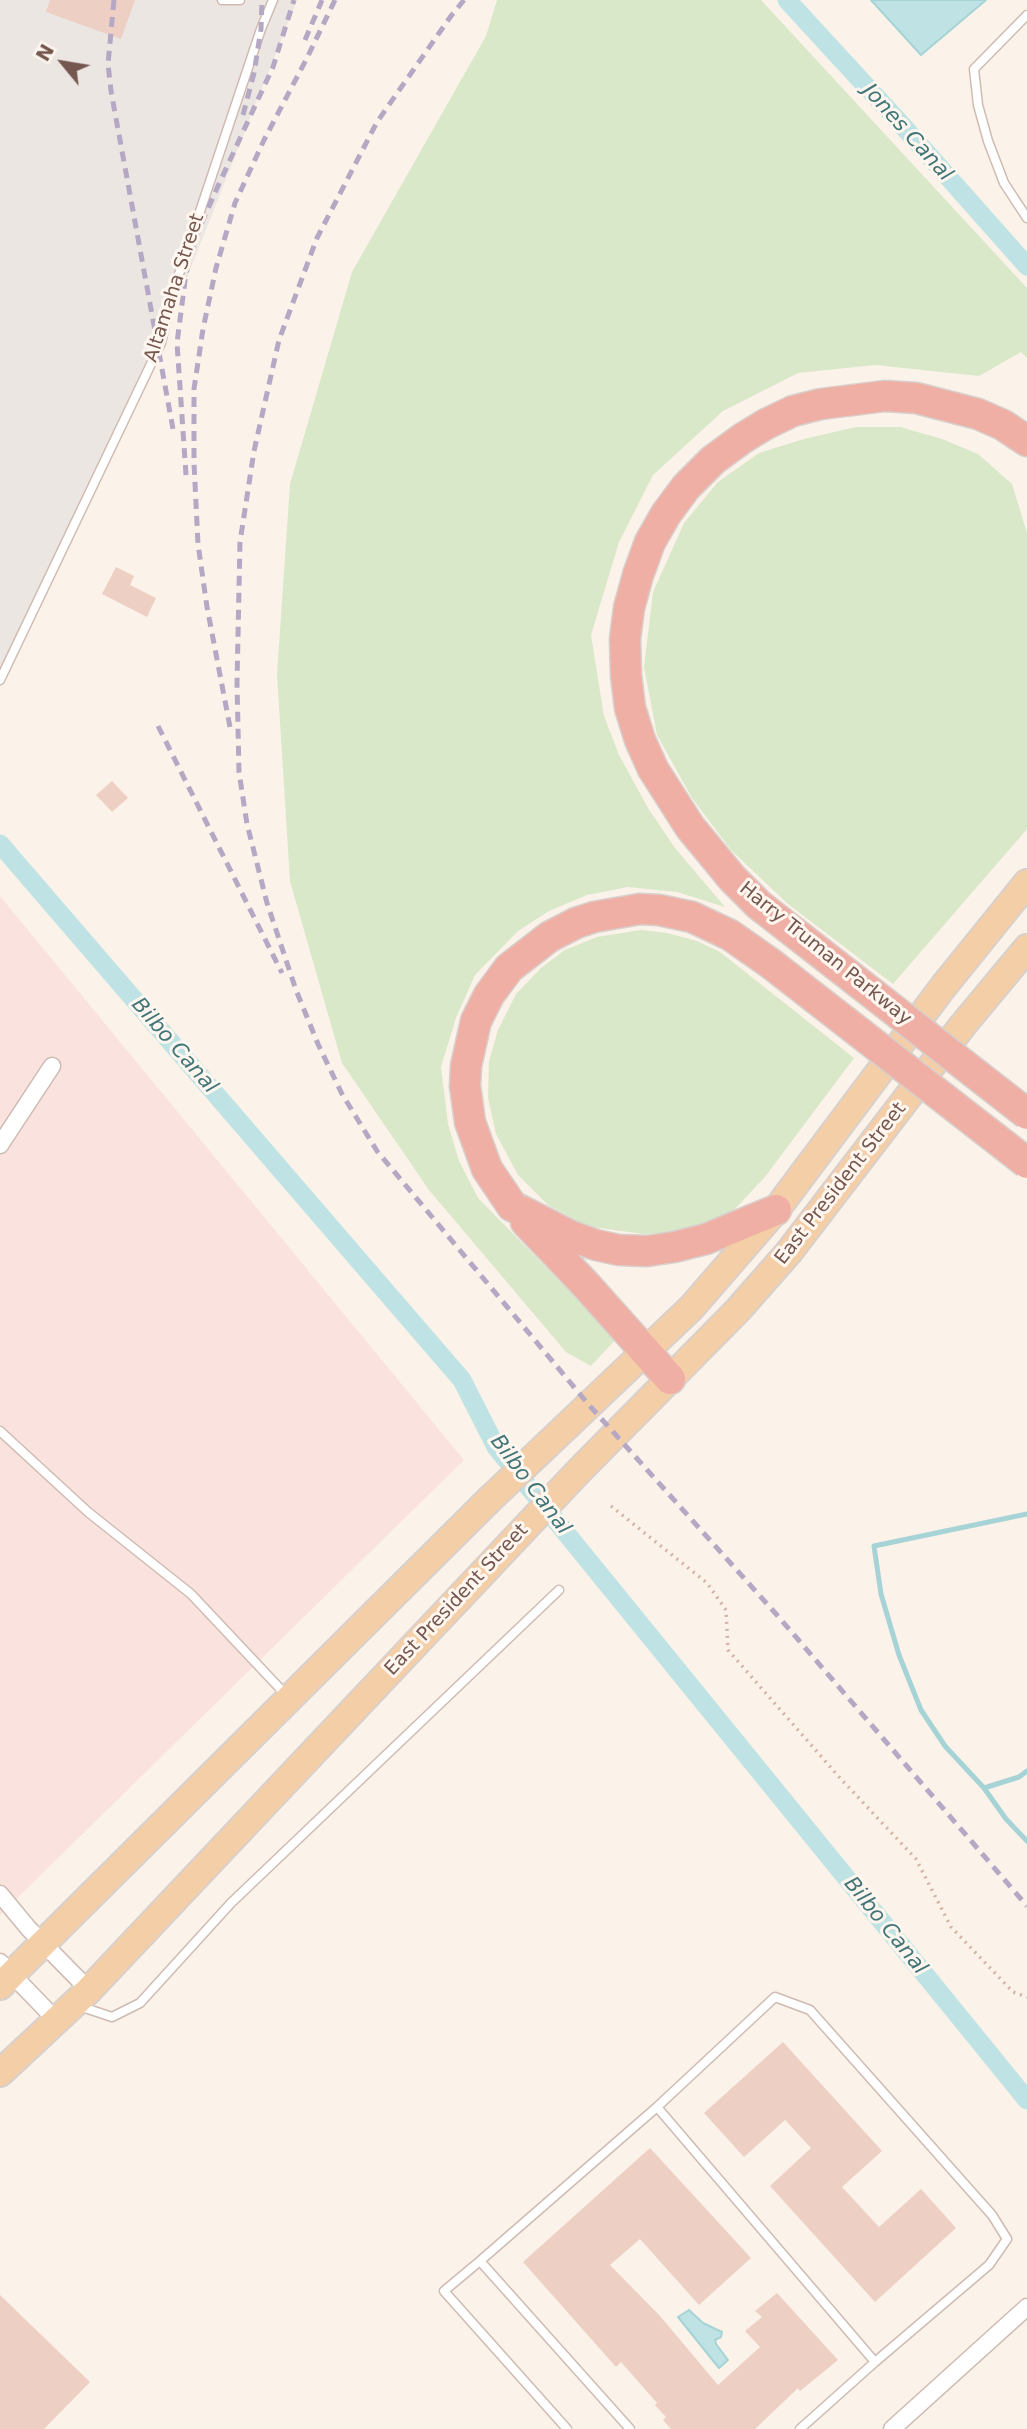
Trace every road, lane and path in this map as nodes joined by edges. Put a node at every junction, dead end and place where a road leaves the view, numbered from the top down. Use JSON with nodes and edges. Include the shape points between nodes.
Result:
{"nodes":[{"id":1,"x":222,"y":0,"type":"edge"},
{"id":2,"x":240,"y":0,"type":"edge"},
{"id":3,"x":273,"y":0,"type":"edge"},
{"id":4,"x":1027,"y":15,"type":"edge"},
{"id":5,"x":1027,"y":218,"type":"edge"},
{"id":6,"x":1026,"y":440,"type":"edge"},
{"id":7,"x":0,"y":680,"type":"edge"},
{"id":8,"x":1027,"y":883,"type":"edge"},
{"id":9,"x":1027,"y":948,"type":"edge"},
{"id":10,"x":52,"y":1066,"type":"dead end"},
{"id":11,"x":1027,"y":1114,"type":"edge"},
{"id":12,"x":0,"y":1145,"type":"edge"},
{"id":13,"x":1027,"y":1163,"type":"edge"},
{"id":14,"x":512,"y":1206,"type":"junction"},
{"id":15,"x":776,"y":1210,"type":"junction"},
{"id":16,"x":645,"y":1350,"type":"junction"},
{"id":17,"x":670,"y":1379,"type":"junction"},
{"id":18,"x":0,"y":1431,"type":"edge"},
{"id":19,"x":611,"y":1506,"type":"dead end"},
{"id":20,"x":559,"y":1590,"type":"dead end"},
{"id":21,"x":289,"y":1699,"type":"junction"},
{"id":22,"x":0,"y":1894,"type":"edge"},
{"id":23,"x":44,"y":1943,"type":"junction"},
{"id":24,"x":4,"y":1974,"type":"edge"},
{"id":25,"x":1027,"y":1997,"type":"edge"},
{"id":26,"x":73,"y":2005,"type":"junction"},
{"id":27,"x":0,"y":2073,"type":"edge"},
{"id":28,"x":657,"y":2107,"type":"junction"},
{"id":29,"x":480,"y":2260,"type":"junction"},
{"id":30,"x":1027,"y":2307,"type":"edge"},
{"id":31,"x":875,"y":2362,"type":"junction"},
{"id":32,"x":566,"y":2429,"type":"edge"},
{"id":33,"x":630,"y":2429,"type":"edge"},
{"id":34,"x":800,"y":2429,"type":"edge"},
{"id":35,"x":892,"y":2429,"type":"edge"}],
"edges":[{"from":1,"to":2,"type":"lane"},
{"from":3,"to":7,"type":"lane","name":"Altamaha Street","via":[[172,295],[162,343]]},
{"from":4,"to":5,"type":"lane","via":[[974,69],[988,141],[1004,183]]},
{"from":6,"to":11,"type":"highway","name":"Harry Truman Parkway","bridge":true,"via":[[948,404],[885,396],[821,404],[765,424],[713,460],[666,514],[638,575],[625,639],[629,697],[640,740],[670,798],[732,878],[789,929]]},
{"from":8,"to":15,"type":"main road","name":"East President Street"},
{"from":9,"to":17,"type":"main road","name":"East President Street","via":[[789,1252]]},
{"from":10,"to":12,"type":"street"},
{"from":13,"to":14,"type":"highway","name":"Harry Truman Parkway","bridge":true,"via":[[730,935],[692,917],[640,909],[594,917],[549,937],[509,968],[481,1008],[468,1050],[467,1104],[481,1156]]},
{"from":14,"to":15,"type":"highway","via":[[571,1237],[619,1250],[647,1251],[706,1239]]},
{"from":14,"to":16,"type":"highway","name":"Harry Truman Parkway"},
{"from":15,"to":16,"type":"main road","name":"East President Street","via":[[692,1307]]},
{"from":16,"to":17,"type":"highway","name":"Harry Truman Parkway"},
{"from":16,"to":21,"type":"main road","name":"East President Street"},
{"from":17,"to":26,"type":"main road","name":"East President Street"},
{"from":18,"to":21,"type":"lane","via":[[88,1512],[191,1594]]},
{"from":19,"to":25,"type":"path","via":[[707,1583],[726,1610],[728,1650],[916,1859],[951,1927],[1013,1992]]},
{"from":20,"to":26,"type":"lane","via":[[231,1903],[139,2003],[112,2017]]},
{"from":21,"to":23,"type":"main road","name":"East President Street"},
{"from":22,"to":23,"type":"street"},
{"from":23,"to":24,"type":"main road","name":"East President Street"},
{"from":23,"to":26,"type":"street"},
{"from":24,"to":26,"type":"street"},
{"from":26,"to":27,"type":"main road","name":"East President Street"},
{"from":28,"to":29,"type":"lane"},
{"from":28,"to":31,"type":"lane"},
{"from":28,"to":31,"type":"lane","via":[[775,1997],[810,2010],[992,2215],[1007,2239],[989,2265]]},
{"from":29,"to":32,"type":"lane","via":[[444,2291]]},
{"from":29,"to":33,"type":"lane"},
{"from":30,"to":35,"type":"street"},
{"from":31,"to":34,"type":"lane"}]}
